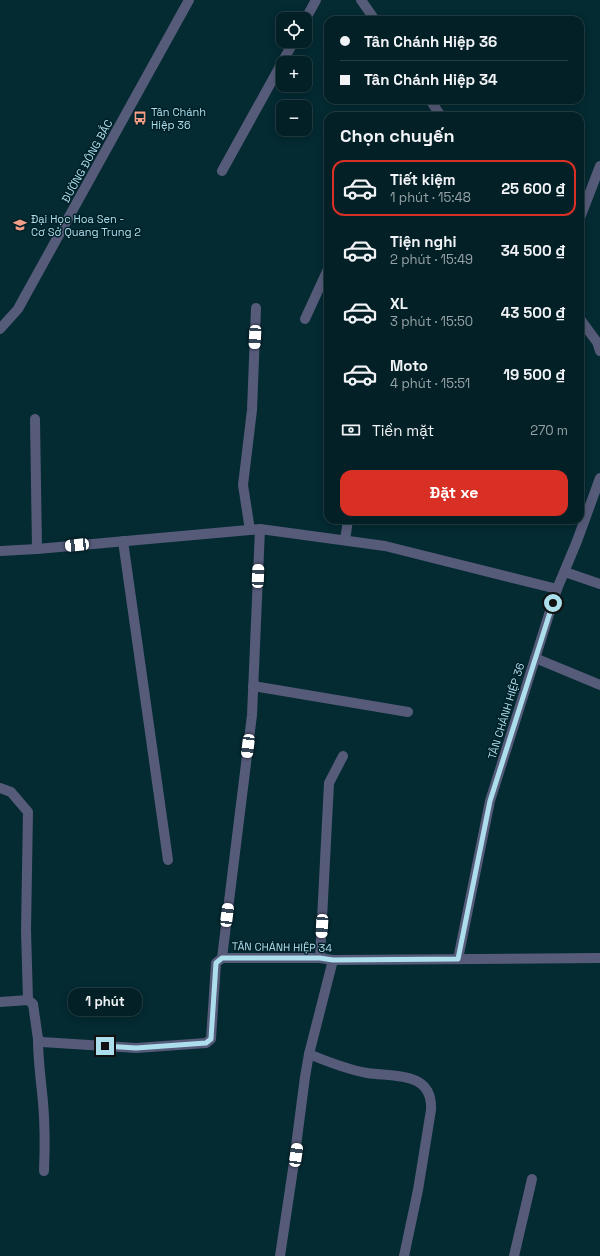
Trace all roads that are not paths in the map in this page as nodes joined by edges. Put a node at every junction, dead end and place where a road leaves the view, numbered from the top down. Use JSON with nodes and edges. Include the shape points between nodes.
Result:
{"nodes":[{"id":1,"x":189,"y":0,"type":"edge"},
{"id":2,"x":316,"y":0,"type":"edge"},
{"id":3,"x":361,"y":0,"type":"edge"},
{"id":4,"x":309,"y":12,"type":"edge"},
{"id":5,"x":372,"y":16,"type":"edge"},
{"id":6,"x":290,"y":48,"type":"edge"},
{"id":7,"x":600,"y":166,"type":"edge"},
{"id":8,"x":222,"y":172,"type":"dead end"},
{"id":9,"x":596,"y":186,"type":"edge"},
{"id":10,"x":584,"y":210,"type":"edge"},
{"id":11,"x":324,"y":277,"type":"edge"},
{"id":12,"x":256,"y":308,"type":"dead end"},
{"id":13,"x":304,"y":319,"type":"dead end"},
{"id":14,"x":584,"y":324,"type":"edge"},
{"id":15,"x":0,"y":329,"type":"edge"},
{"id":16,"x":600,"y":351,"type":"edge"},
{"id":17,"x":35,"y":419,"type":"dead end"},
{"id":18,"x":600,"y":478,"type":"edge"},
{"id":19,"x":584,"y":521,"type":"edge"},
{"id":20,"x":347,"y":524,"type":"edge"},
{"id":21,"x":583,"y":524,"type":"edge"},
{"id":22,"x":255,"y":530,"type":"junction"},
{"id":23,"x":345,"y":540,"type":"junction"},
{"id":24,"x":123,"y":541,"type":"junction"},
{"id":25,"x":37,"y":549,"type":"junction"},
{"id":26,"x":0,"y":550,"type":"edge"},
{"id":27,"x":565,"y":572,"type":"junction"},
{"id":28,"x":600,"y":584,"type":"edge"},
{"id":29,"x":557,"y":589,"type":"junction"},
{"id":30,"x":535,"y":658,"type":"junction"},
{"id":31,"x":600,"y":685,"type":"edge"},
{"id":32,"x":253,"y":686,"type":"junction"},
{"id":33,"x":408,"y":712,"type":"dead end"},
{"id":34,"x":343,"y":756,"type":"dead end"},
{"id":35,"x":0,"y":788,"type":"edge"},
{"id":36,"x":168,"y":860,"type":"dead end"},
{"id":37,"x":222,"y":958,"type":"junction"},
{"id":38,"x":320,"y":958,"type":"junction"},
{"id":39,"x":600,"y":958,"type":"edge"},
{"id":40,"x":458,"y":959,"type":"junction"},
{"id":41,"x":333,"y":960,"type":"junction"},
{"id":42,"x":28,"y":1000,"type":"junction"},
{"id":43,"x":0,"y":1002,"type":"edge"},
{"id":44,"x":38,"y":1039,"type":"junction"},
{"id":45,"x":309,"y":1054,"type":"junction"},
{"id":46,"x":44,"y":1171,"type":"dead end"},
{"id":47,"x":532,"y":1179,"type":"dead end"},
{"id":48,"x":280,"y":1256,"type":"edge"},
{"id":49,"x":404,"y":1256,"type":"edge"},
{"id":50,"x":514,"y":1256,"type":"edge"}],
"edges":[{"from":1,"to":15,"type":"street","name":"ĐƯỜNG ĐÔNG BẮC","via":[[18,309]]},
{"from":2,"to":4,"type":"street"},
{"from":3,"to":5,"type":"street"},
{"from":6,"to":8,"type":"street"},
{"from":7,"to":9,"type":"street"},
{"from":9,"to":10,"type":"street"},
{"from":11,"to":13,"type":"street"},
{"from":12,"to":22,"type":"street","via":[[252,410],[243,485]]},
{"from":14,"to":16,"type":"street","via":[[597,342]]},
{"from":17,"to":25,"type":"street"},
{"from":18,"to":19,"type":"street","name":"TÂN CHÁNH HIỆP 36"},
{"from":20,"to":23,"type":"street"},
{"from":21,"to":27,"type":"street","name":"TÂN CHÁNH HIỆP 36"},
{"from":22,"to":23,"type":"street"},
{"from":22,"to":24,"type":"street"},
{"from":22,"to":32,"type":"street"},
{"from":23,"to":29,"type":"street","via":[[385,546]]},
{"from":24,"to":25,"type":"street"},
{"from":24,"to":36,"type":"street"},
{"from":25,"to":26,"type":"street"},
{"from":27,"to":28,"type":"street"},
{"from":27,"to":29,"type":"street","name":"TÂN CHÁNH HIỆP 36"},
{"from":29,"to":30,"type":"street","name":"TÂN CHÁNH HIỆP 36"},
{"from":30,"to":31,"type":"street"},
{"from":30,"to":40,"type":"street","name":"TÂN CHÁNH HIỆP 36","via":[[490,801]]},
{"from":32,"to":33,"type":"street"},
{"from":32,"to":37,"type":"street","via":[[252,715]]},
{"from":34,"to":38,"type":"street","via":[[329,783]]},
{"from":35,"to":42,"type":"street","via":[[11,792],[28,812]]},
{"from":37,"to":38,"type":"street","name":"TÂN CHÁNH HIỆP 34"},
{"from":37,"to":44,"type":"street","name":"TÂN CHÁNH HIỆP 34","via":[[216,963],[211,1039],[206,1043],[136,1048],[42,1042]]},
{"from":38,"to":41,"type":"street","name":"TÂN CHÁNH HIỆP 34"},
{"from":39,"to":40,"type":"street","name":"TÂN CHÁNH HIỆP 34"},
{"from":40,"to":41,"type":"street","name":"TÂN CHÁNH HIỆP 34"},
{"from":41,"to":45,"type":"street"},
{"from":42,"to":43,"type":"street"},
{"from":42,"to":44,"type":"street","via":[[33,1004]]},
{"from":44,"to":46,"type":"street","via":[[45,1146]]},
{"from":45,"to":48,"type":"street"},
{"from":45,"to":49,"type":"street","via":[[335,1065],[367,1073],[405,1076],[419,1082],[429,1092],[432,1100],[431,1110]]},
{"from":47,"to":50,"type":"street"}]}
